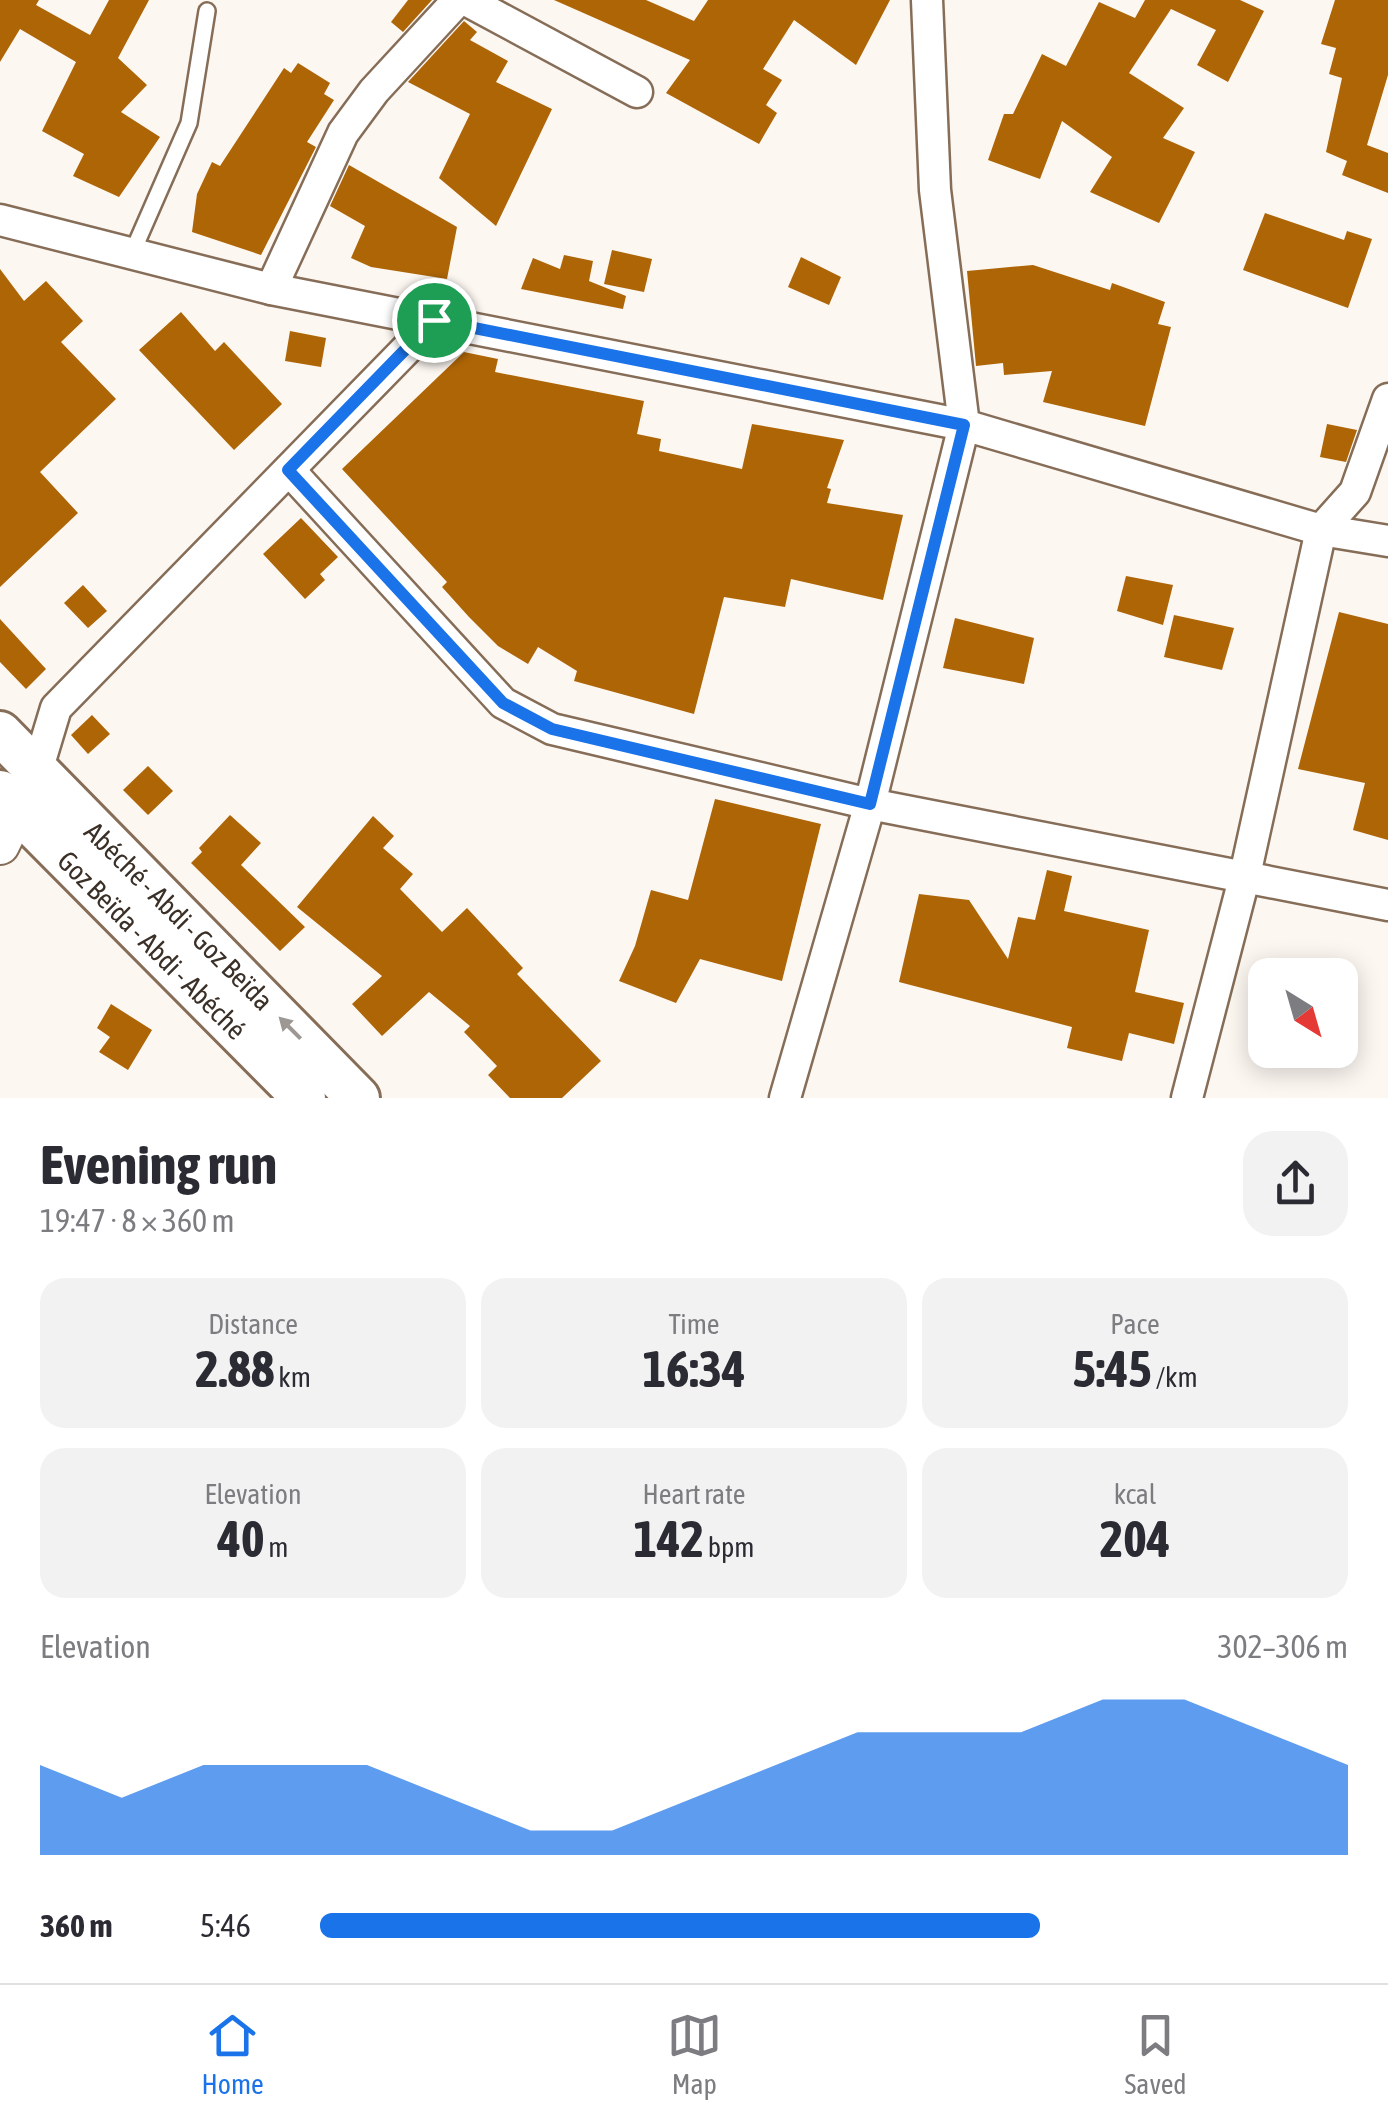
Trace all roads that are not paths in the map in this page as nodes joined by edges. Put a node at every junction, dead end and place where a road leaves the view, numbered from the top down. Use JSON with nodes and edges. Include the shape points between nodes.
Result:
{"nodes":[{"id":1,"x":458,"y":0,"type":"edge"},
{"id":2,"x":466,"y":0,"type":"edge"},
{"id":3,"x":927,"y":0,"type":"edge"},
{"id":4,"x":207,"y":12,"type":"dead end"},
{"id":5,"x":637,"y":92,"type":"dead end"},
{"id":6,"x":0,"y":220,"type":"edge"},
{"id":7,"x":134,"y":251,"type":"junction"},
{"id":8,"x":271,"y":289,"type":"junction"},
{"id":9,"x":434,"y":320,"type":"junction"},
{"id":10,"x":1388,"y":399,"type":"edge"},
{"id":11,"x":964,"y":425,"type":"junction"},
{"id":12,"x":288,"y":470,"type":"junction"},
{"id":13,"x":1322,"y":530,"type":"junction"},
{"id":14,"x":1388,"y":541,"type":"edge"},
{"id":15,"x":0,"y":733,"type":"edge"},
{"id":16,"x":37,"y":772,"type":"junction"},
{"id":17,"x":870,"y":804,"type":"junction"},
{"id":18,"x":5,"y":815,"type":"edge"},
{"id":19,"x":1245,"y":875,"type":"junction"},
{"id":20,"x":1388,"y":905,"type":"edge"},
{"id":21,"x":304,"y":1098,"type":"edge"},
{"id":22,"x":358,"y":1098,"type":"edge"},
{"id":23,"x":786,"y":1098,"type":"edge"},
{"id":24,"x":1187,"y":1098,"type":"edge"}],
"edges":[{"from":1,"to":8,"type":"street","via":[[342,133]]},
{"from":2,"to":5,"type":"street"},
{"from":3,"to":11,"type":"street","via":[[935,190]]},
{"from":4,"to":7,"type":"lane","via":[[189,123]]},
{"from":6,"to":7,"type":"street"},
{"from":7,"to":8,"type":"street"},
{"from":8,"to":9,"type":"street"},
{"from":9,"to":11,"type":"street"},
{"from":9,"to":12,"type":"street"},
{"from":10,"to":13,"type":"street","via":[[1355,492]]},
{"from":11,"to":13,"type":"street"},
{"from":11,"to":17,"type":"street"},
{"from":12,"to":16,"type":"street","via":[[56,708]]},
{"from":12,"to":17,"type":"street","via":[[503,703],[528,718]]},
{"from":13,"to":14,"type":"street"},
{"from":13,"to":19,"type":"street"},
{"from":15,"to":16,"type":"main road","name":"Abéché - Abdi - Goz Beïda"},
{"from":16,"to":18,"type":"street"},
{"from":22,"to":16,"type":"main road","name":"Abéché - Abdi - Goz Beïda","one_way":true},
{"from":17,"to":19,"type":"street"},
{"from":17,"to":23,"type":"street"},
{"from":18,"to":21,"type":"main road","name":"Goz Beïda - Abdi - Abéché"},
{"from":19,"to":20,"type":"street"},
{"from":19,"to":24,"type":"street"}]}
